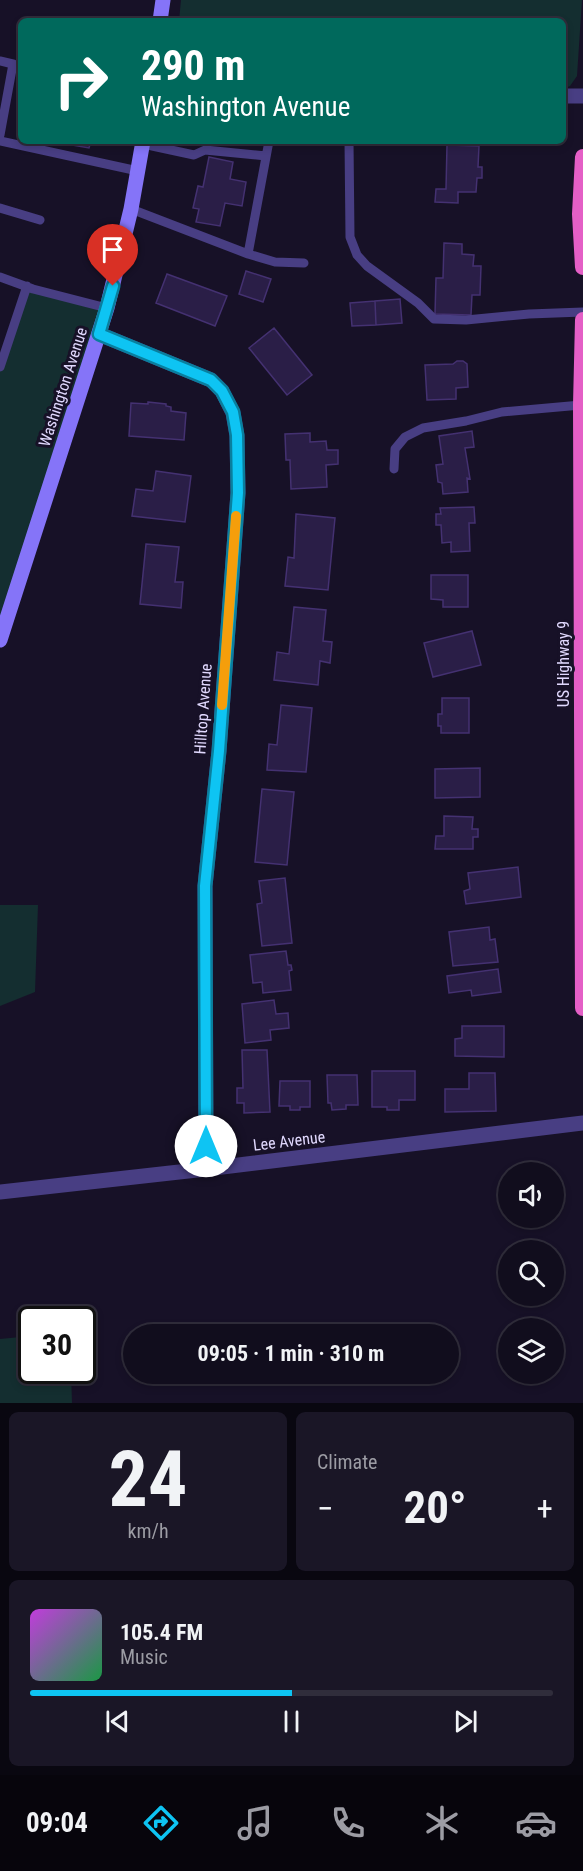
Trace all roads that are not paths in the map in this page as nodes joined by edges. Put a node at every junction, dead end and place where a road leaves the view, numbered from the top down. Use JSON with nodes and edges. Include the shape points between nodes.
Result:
{"nodes":[{"id":1,"x":163,"y":0,"type":"edge"},
{"id":2,"x":160,"y":18,"type":"edge"},
{"id":3,"x":0,"y":61,"type":"edge"},
{"id":4,"x":566,"y":96,"type":"edge"},
{"id":5,"x":583,"y":96,"type":"edge"},
{"id":6,"x":0,"y":135,"type":"edge"},
{"id":7,"x":0,"y":141,"type":"edge"},
{"id":8,"x":143,"y":144,"type":"edge"},
{"id":9,"x":152,"y":144,"type":"edge"},
{"id":10,"x":268,"y":144,"type":"edge"},
{"id":11,"x":349,"y":144,"type":"edge"},
{"id":12,"x":266,"y":156,"type":"junction"},
{"id":13,"x":583,"y":157,"type":"edge"},
{"id":14,"x":138,"y":171,"type":"junction"},
{"id":15,"x":0,"y":208,"type":"edge"},
{"id":16,"x":131,"y":209,"type":"junction"},
{"id":17,"x":40,"y":220,"type":"dead end"},
{"id":18,"x":248,"y":254,"type":"junction"},
{"id":19,"x":304,"y":263,"type":"dead end"},
{"id":20,"x":583,"y":267,"type":"edge"},
{"id":21,"x":0,"y":277,"type":"edge"},
{"id":22,"x":27,"y":286,"type":"junction"},
{"id":23,"x":107,"y":308,"type":"junction"},
{"id":24,"x":583,"y":312,"type":"edge"},
{"id":25,"x":583,"y":320,"type":"edge"},
{"id":26,"x":99,"y":334,"type":"junction"},
{"id":27,"x":0,"y":367,"type":"edge"},
{"id":28,"x":581,"y":405,"type":"junction"},
{"id":29,"x":394,"y":469,"type":"dead end"},
{"id":30,"x":0,"y":640,"type":"edge"},
{"id":31,"x":583,"y":1008,"type":"edge"},
{"id":32,"x":583,"y":1122,"type":"edge"},
{"id":33,"x":206,"y":1169,"type":"junction"},
{"id":34,"x":0,"y":1192,"type":"edge"}],
"edges":[{"from":1,"to":2,"type":"main road"},
{"from":3,"to":6,"type":"lane","via":[[13,64]]},
{"from":4,"to":5,"type":"street"},
{"from":7,"to":14,"type":"lane"},
{"from":8,"to":14,"type":"main road","name":"Washington Avenue"},
{"from":9,"to":12,"type":"lane","via":[[194,154],[205,150]]},
{"from":10,"to":12,"type":"lane"},
{"from":11,"to":24,"type":"lane","via":[[350,237],[357,255],[434,319]]},
{"from":12,"to":18,"type":"lane"},
{"from":13,"to":20,"type":"highway"},
{"from":14,"to":16,"type":"main road","name":"Washington Avenue"},
{"from":15,"to":17,"type":"lane"},
{"from":16,"to":18,"type":"lane"},
{"from":16,"to":23,"type":"main road","name":"Washington Avenue"},
{"from":18,"to":19,"type":"lane","via":[[275,262]]},
{"from":21,"to":22,"type":"lane"},
{"from":22,"to":23,"type":"lane"},
{"from":22,"to":27,"type":"lane"},
{"from":23,"to":26,"type":"main road","name":"Washington Avenue"},
{"from":25,"to":28,"type":"highway","name":"US Highway 9"},
{"from":26,"to":30,"type":"main road","name":"Washington Avenue"},
{"from":26,"to":33,"type":"street","name":"Hilltop Avenue","via":[[211,380],[233,412],[237,435],[238,493],[205,886]]},
{"from":28,"to":29,"type":"lane","via":[[502,412],[423,428],[405,437],[395,449]]},
{"from":28,"to":31,"type":"highway","name":"US Highway 9"},
{"from":32,"to":33,"type":"street","name":"Lee Avenue"},
{"from":33,"to":34,"type":"street","name":"Lee Avenue"}]}
